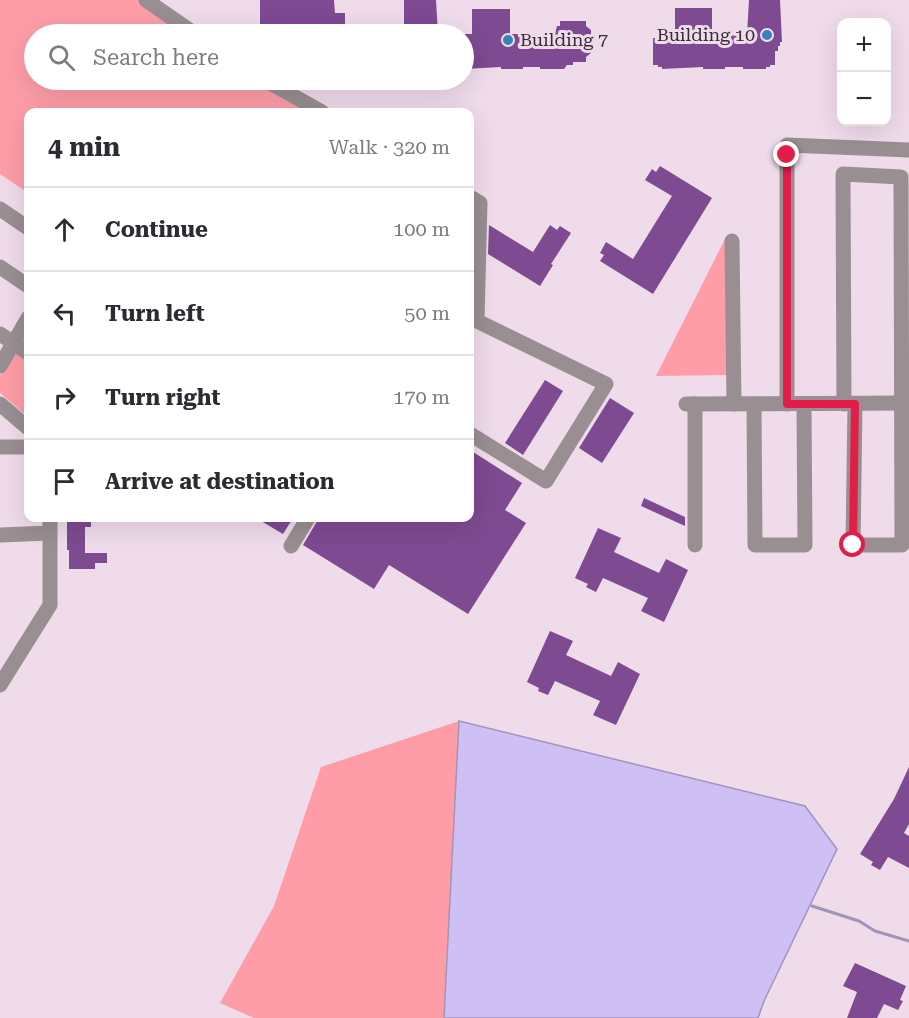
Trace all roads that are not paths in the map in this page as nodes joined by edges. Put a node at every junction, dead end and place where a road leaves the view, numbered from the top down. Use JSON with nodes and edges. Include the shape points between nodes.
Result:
{"nodes":[{"id":1,"x":146,"y":0,"type":"edge"},
{"id":2,"x":181,"y":24,"type":"edge"},
{"id":3,"x":283,"y":90,"type":"edge"},
{"id":4,"x":315,"y":108,"type":"edge"},
{"id":5,"x":909,"y":150,"type":"edge"},
{"id":6,"x":787,"y":155,"type":"junction"},
{"id":7,"x":909,"y":160,"type":"edge"},
{"id":8,"x":474,"y":199,"type":"edge"},
{"id":9,"x":0,"y":209,"type":"edge"},
{"id":10,"x":24,"y":225,"type":"edge"},
{"id":11,"x":732,"y":241,"type":"dead end"},
{"id":12,"x":0,"y":267,"type":"edge"},
{"id":13,"x":24,"y":283,"type":"edge"},
{"id":14,"x":474,"y":316,"type":"edge"},
{"id":15,"x":24,"y":325,"type":"edge"},
{"id":16,"x":0,"y":334,"type":"edge"},
{"id":17,"x":14,"y":343,"type":"junction"},
{"id":18,"x":24,"y":350,"type":"edge"},
{"id":19,"x":0,"y":366,"type":"edge"},
{"id":20,"x":905,"y":403,"type":"edge"},
{"id":21,"x":0,"y":404,"type":"edge"},
{"id":22,"x":734,"y":404,"type":"junction"},
{"id":23,"x":754,"y":404,"type":"junction"},
{"id":24,"x":787,"y":404,"type":"junction"},
{"id":25,"x":804,"y":404,"type":"junction"},
{"id":26,"x":849,"y":404,"type":"junction"},
{"id":27,"x":24,"y":425,"type":"edge"},
{"id":28,"x":474,"y":436,"type":"edge"},
{"id":29,"x":0,"y":447,"type":"edge"},
{"id":30,"x":24,"y":447,"type":"edge"},
{"id":31,"x":50,"y":522,"type":"edge"},
{"id":32,"x":306,"y":522,"type":"edge"},
{"id":33,"x":50,"y":533,"type":"junction"},
{"id":34,"x":0,"y":535,"type":"edge"},
{"id":35,"x":291,"y":546,"type":"dead end"},
{"id":36,"x":695,"y":546,"type":"dead end"},
{"id":37,"x":0,"y":685,"type":"edge"}],
"edges":[{"from":1,"to":2,"type":"street"},
{"from":3,"to":4,"type":"street"},
{"from":5,"to":6,"type":"street","via":[[787,145]]},
{"from":6,"to":7,"type":"street"},
{"from":6,"to":24,"type":"street"},
{"from":8,"to":14,"type":"street","via":[[480,203]]},
{"from":9,"to":10,"type":"street"},
{"from":11,"to":22,"type":"street"},
{"from":12,"to":13,"type":"street"},
{"from":14,"to":28,"type":"street","via":[[606,384],[546,481]]},
{"from":15,"to":17,"type":"street"},
{"from":16,"to":17,"type":"street"},
{"from":17,"to":18,"type":"street"},
{"from":17,"to":19,"type":"street"},
{"from":20,"to":26,"type":"street"},
{"from":20,"to":26,"type":"street","via":[[902,545],[853,545]]},
{"from":20,"to":26,"type":"street","via":[[901,177],[843,174]]},
{"from":21,"to":27,"type":"street"},
{"from":22,"to":23,"type":"street"},
{"from":22,"to":36,"type":"street","via":[[690,404]]},
{"from":23,"to":24,"type":"street"},
{"from":23,"to":25,"type":"street","via":[[755,545],[805,545]]},
{"from":24,"to":25,"type":"street"},
{"from":25,"to":26,"type":"street"},
{"from":29,"to":30,"type":"street"},
{"from":31,"to":33,"type":"street"},
{"from":32,"to":35,"type":"street"},
{"from":33,"to":34,"type":"street"},
{"from":33,"to":37,"type":"street","via":[[50,605]]}]}
